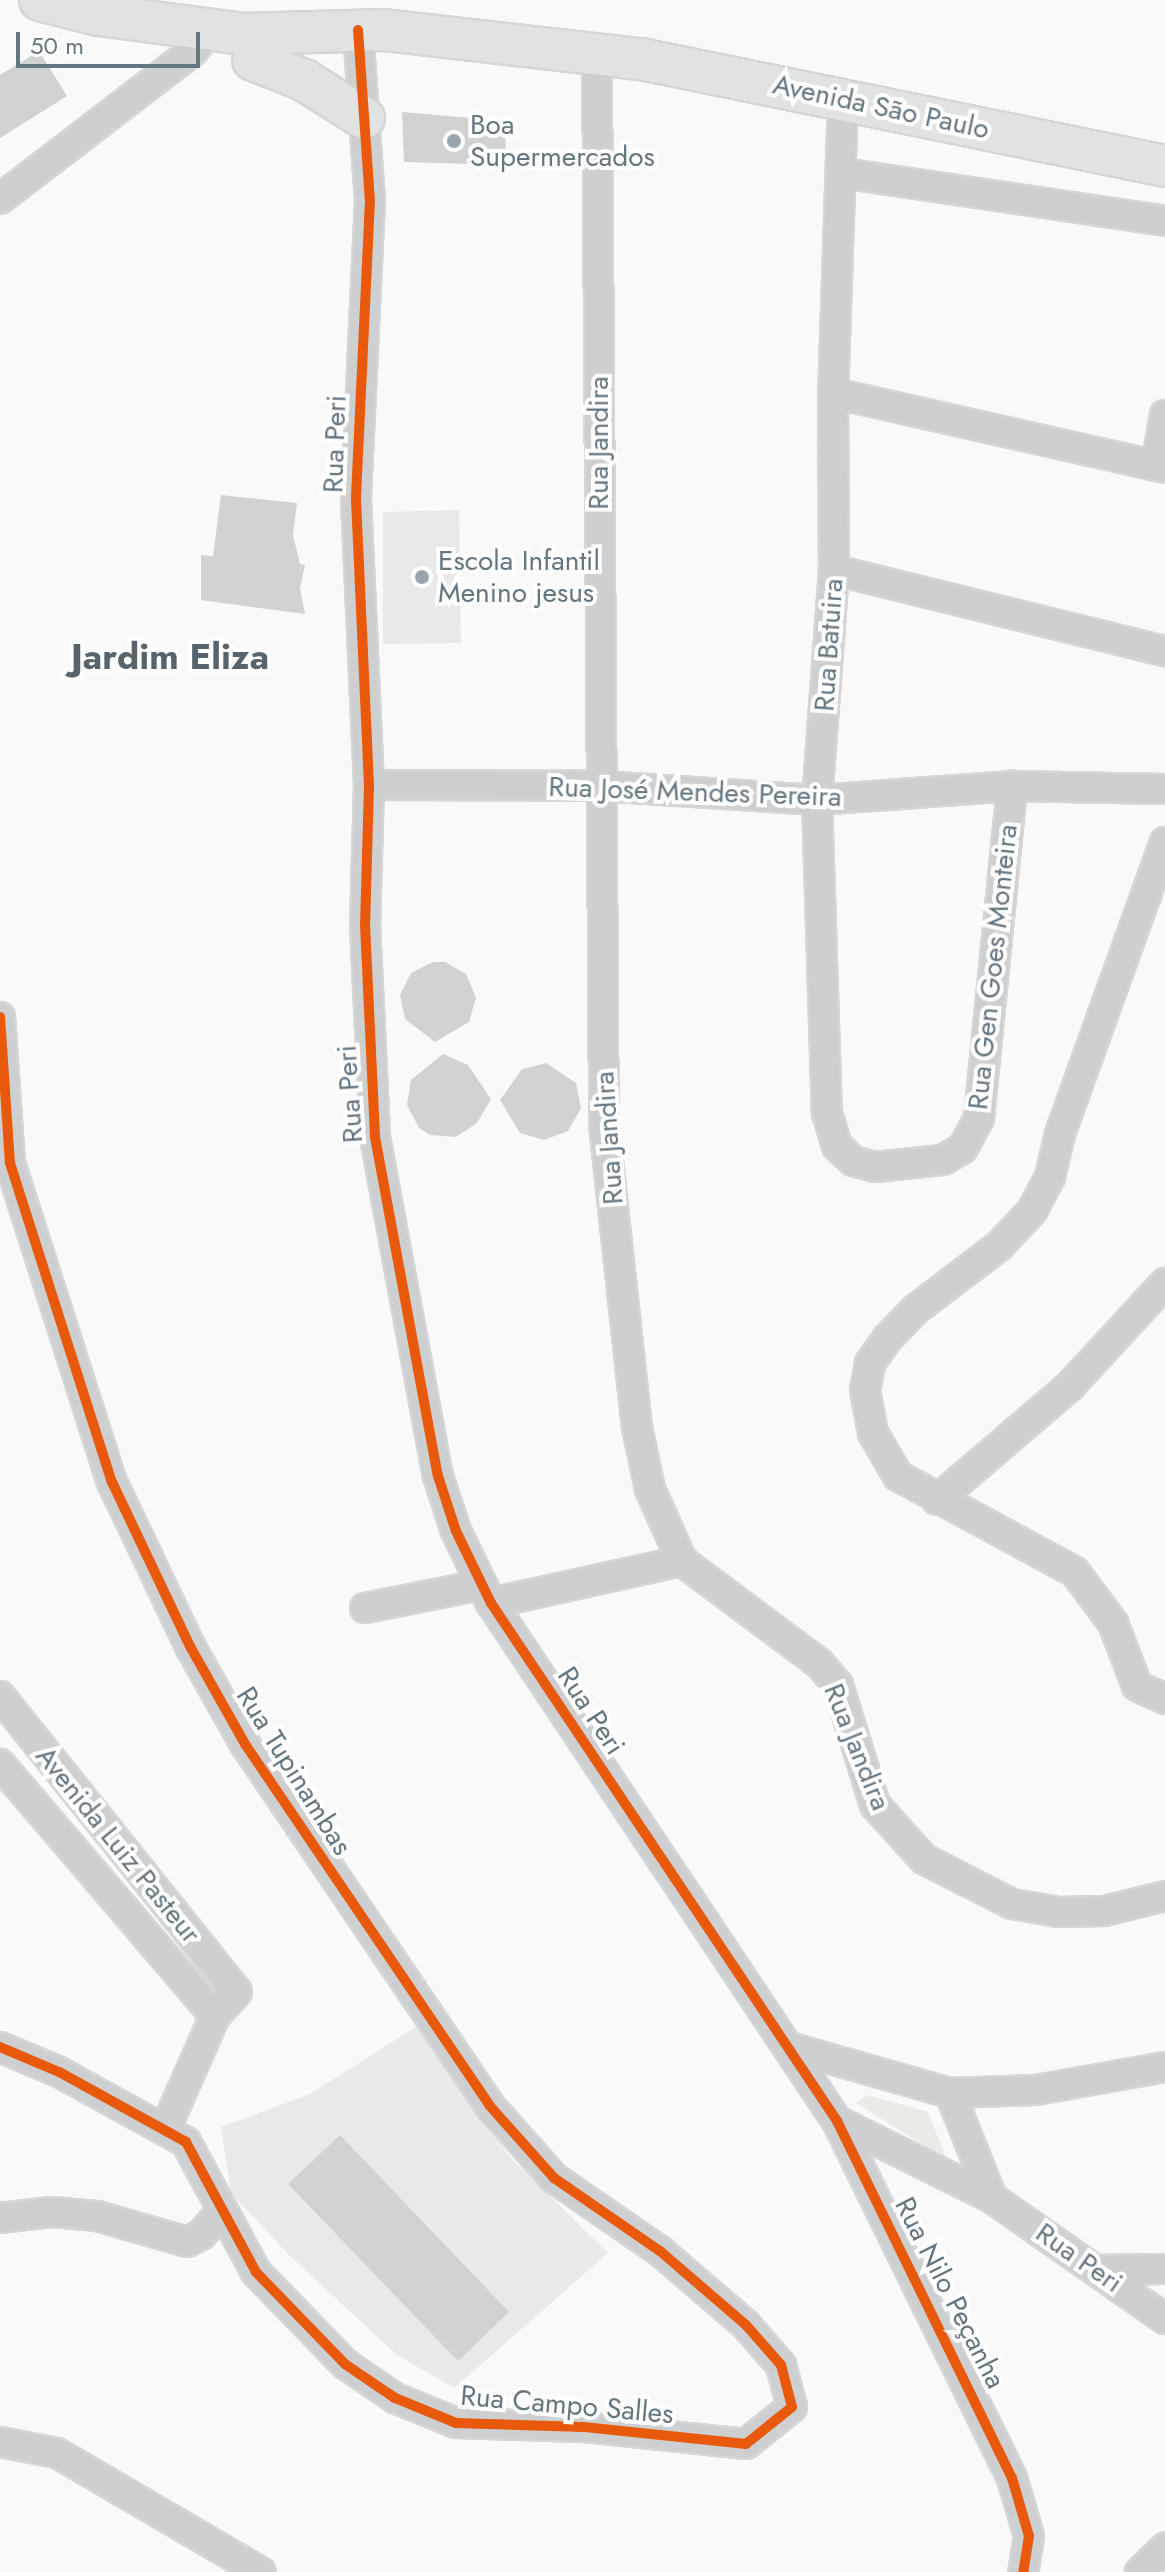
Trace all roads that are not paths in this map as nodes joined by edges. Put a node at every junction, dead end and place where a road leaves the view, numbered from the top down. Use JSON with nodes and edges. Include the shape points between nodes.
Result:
{"nodes":[{"id":1,"x":40,"y":0,"type":"edge"},
{"id":2,"x":202,"y":40,"type":"junction"},
{"id":3,"x":358,"y":41,"type":"junction"},
{"id":4,"x":597,"y":53,"type":"junction"},
{"id":5,"x":253,"y":60,"type":"junction"},
{"id":6,"x":843,"y":98,"type":"junction"},
{"id":7,"x":364,"y":118,"type":"junction"},
{"id":8,"x":1165,"y":166,"type":"edge"},
{"id":9,"x":841,"y":173,"type":"junction"},
{"id":10,"x":0,"y":199,"type":"edge"},
{"id":11,"x":1165,"y":221,"type":"edge"},
{"id":12,"x":833,"y":393,"type":"junction"},
{"id":13,"x":1165,"y":415,"type":"edge"},
{"id":14,"x":1161,"y":467,"type":"edge"},
{"id":15,"x":834,"y":570,"type":"junction"},
{"id":16,"x":1165,"y":651,"type":"edge"},
{"id":17,"x":369,"y":785,"type":"junction"},
{"id":18,"x":601,"y":786,"type":"junction"},
{"id":19,"x":1012,"y":786,"type":"junction"},
{"id":20,"x":1165,"y":789,"type":"edge"},
{"id":21,"x":817,"y":800,"type":"junction"},
{"id":22,"x":1165,"y":842,"type":"edge"},
{"id":23,"x":0,"y":1017,"type":"edge"},
{"id":24,"x":875,"y":1167,"type":"joint"},
{"id":25,"x":1165,"y":1283,"type":"edge"},
{"id":26,"x":937,"y":1500,"type":"junction"},
{"id":27,"x":682,"y":1561,"type":"junction"},
{"id":28,"x":486,"y":1594,"type":"junction"},
{"id":29,"x":365,"y":1608,"type":"dead end"},
{"id":30,"x":0,"y":1696,"type":"edge"},
{"id":31,"x":1165,"y":1699,"type":"edge"},
{"id":32,"x":0,"y":1764,"type":"edge"},
{"id":33,"x":1165,"y":1896,"type":"edge"},
{"id":34,"x":215,"y":2016,"type":"junction"},
{"id":35,"x":0,"y":2047,"type":"edge"},
{"id":36,"x":792,"y":2048,"type":"junction"},
{"id":37,"x":1165,"y":2067,"type":"edge"},
{"id":38,"x":950,"y":2093,"type":"junction"},
{"id":39,"x":837,"y":2121,"type":"junction"},
{"id":40,"x":166,"y":2127,"type":"junction"},
{"id":41,"x":992,"y":2198,"type":"junction"},
{"id":42,"x":220,"y":2213,"type":"junction"},
{"id":43,"x":0,"y":2218,"type":"edge"},
{"id":44,"x":1165,"y":2269,"type":"edge"},
{"id":45,"x":1098,"y":2270,"type":"junction"},
{"id":46,"x":1165,"y":2319,"type":"edge"},
{"id":47,"x":792,"y":2407,"type":"joint"},
{"id":48,"x":0,"y":2442,"type":"edge"},
{"id":49,"x":1165,"y":2548,"type":"edge"},
{"id":50,"x":261,"y":2572,"type":"edge"},
{"id":51,"x":1023,"y":2572,"type":"edge"},
{"id":52,"x":1140,"y":2572,"type":"edge"}],
"edges":[{"from":1,"to":2,"type":"main road"},
{"from":2,"to":3,"type":"main road","via":[[285,35]]},
{"from":2,"to":5,"type":"main road"},
{"from":2,"to":10,"type":"street"},
{"from":3,"to":4,"type":"main road","name":"Avenida São Paulo","via":[[429,37]]},
{"from":3,"to":5,"type":"main road"},
{"from":3,"to":7,"type":"street","name":"Rua Peri"},
{"from":4,"to":6,"type":"main road","name":"Avenida São Paulo"},
{"from":4,"to":18,"type":"street","name":"Rua Jandira"},
{"from":5,"to":7,"type":"main road","via":[[304,80]]},
{"from":6,"to":8,"type":"main road","name":"Avenida São Paulo"},
{"from":6,"to":9,"type":"street","name":"Rua Batuira"},
{"from":7,"to":17,"type":"street","name":"Rua Peri","via":[[370,214],[356,499]]},
{"from":9,"to":11,"type":"street"},
{"from":9,"to":12,"type":"street","name":"Rua Batuira"},
{"from":12,"to":14,"type":"street"},
{"from":12,"to":15,"type":"street","name":"Rua Batuira"},
{"from":13,"to":14,"type":"street"},
{"from":15,"to":16,"type":"street"},
{"from":15,"to":21,"type":"street","name":"Rua Batuira"},
{"from":17,"to":18,"type":"street","name":"Rua José Mendes Pereira"},
{"from":17,"to":28,"type":"street","name":"Rua Peri","via":[[365,924],[375,1137],[438,1476]]},
{"from":18,"to":21,"type":"street","name":"Rua José Mendes Pereira"},
{"from":18,"to":27,"type":"street","name":"Rua Jandira","via":[[604,1124],[637,1427],[650,1489]]},
{"from":19,"to":20,"type":"street","name":"Rua José Mendes Pereira"},
{"from":19,"to":21,"type":"street","name":"Rua José Mendes Pereira"},
{"from":19,"to":24,"type":"street","name":"Rua Gen Goes Monteira","via":[[979,1118],[963,1148],[943,1160]]},
{"from":21,"to":24,"type":"street","name":"Rua Batuira","via":[[827,1113],[837,1146],[853,1161]]},
{"from":22,"to":26,"type":"street","via":[[1064,1120],[1050,1177],[1032,1211],[960,1279],[915,1310],[870,1363],[867,1408],[884,1460],[898,1476]]},
{"from":23,"to":47,"type":"street","name":"Rua Tupinambas","via":[[10,1163],[112,1482],[191,1648],[245,1744],[489,2105],[554,2178],[660,2251],[746,2325],[781,2365]]},
{"from":25,"to":26,"type":"street","via":[[1070,1386]]},
{"from":26,"to":31,"type":"street","via":[[1075,1572],[1113,1623],[1137,1686]]},
{"from":27,"to":28,"type":"street"},
{"from":27,"to":33,"type":"street","name":"Rua Jandira","via":[[819,1663],[838,1685],[875,1805],[924,1859],[1012,1904],[1059,1912],[1104,1911]]},
{"from":28,"to":29,"type":"street"},
{"from":28,"to":36,"type":"street","name":"Rua Peri","via":[[671,1878]]},
{"from":30,"to":34,"type":"street","name":"Avenida Luiz Pasteur","via":[[237,1992]]},
{"from":32,"to":34,"type":"street","name":"Avenida Luiz Pasteur"},
{"from":34,"to":40,"type":"street"},
{"from":35,"to":40,"type":"street","name":"Rua Campo Salles"},
{"from":36,"to":38,"type":"street"},
{"from":36,"to":39,"type":"street","name":"Rua Nilo Peçanha"},
{"from":37,"to":38,"type":"street","via":[[1036,2090]]},
{"from":38,"to":41,"type":"street"},
{"from":39,"to":41,"type":"street","name":"Rua Peri"},
{"from":39,"to":51,"type":"street","name":"Rua Nilo Peçanha","via":[[978,2398],[1012,2478],[1029,2536]]},
{"from":40,"to":42,"type":"street","name":"Rua Campo Salles","via":[[198,2158]]},
{"from":41,"to":45,"type":"street","name":"Rua Peri"},
{"from":42,"to":43,"type":"street","via":[[187,2242],[97,2216],[52,2212]]},
{"from":42,"to":47,"type":"street","name":"Rua Campo Salles","via":[[256,2272],[345,2364],[395,2398],[456,2423],[583,2427],[746,2444]]},
{"from":44,"to":45,"type":"street"},
{"from":45,"to":46,"type":"street","name":"Rua Peri"},
{"from":48,"to":50,"type":"street","via":[[57,2453]]},
{"from":49,"to":52,"type":"street"}]}
